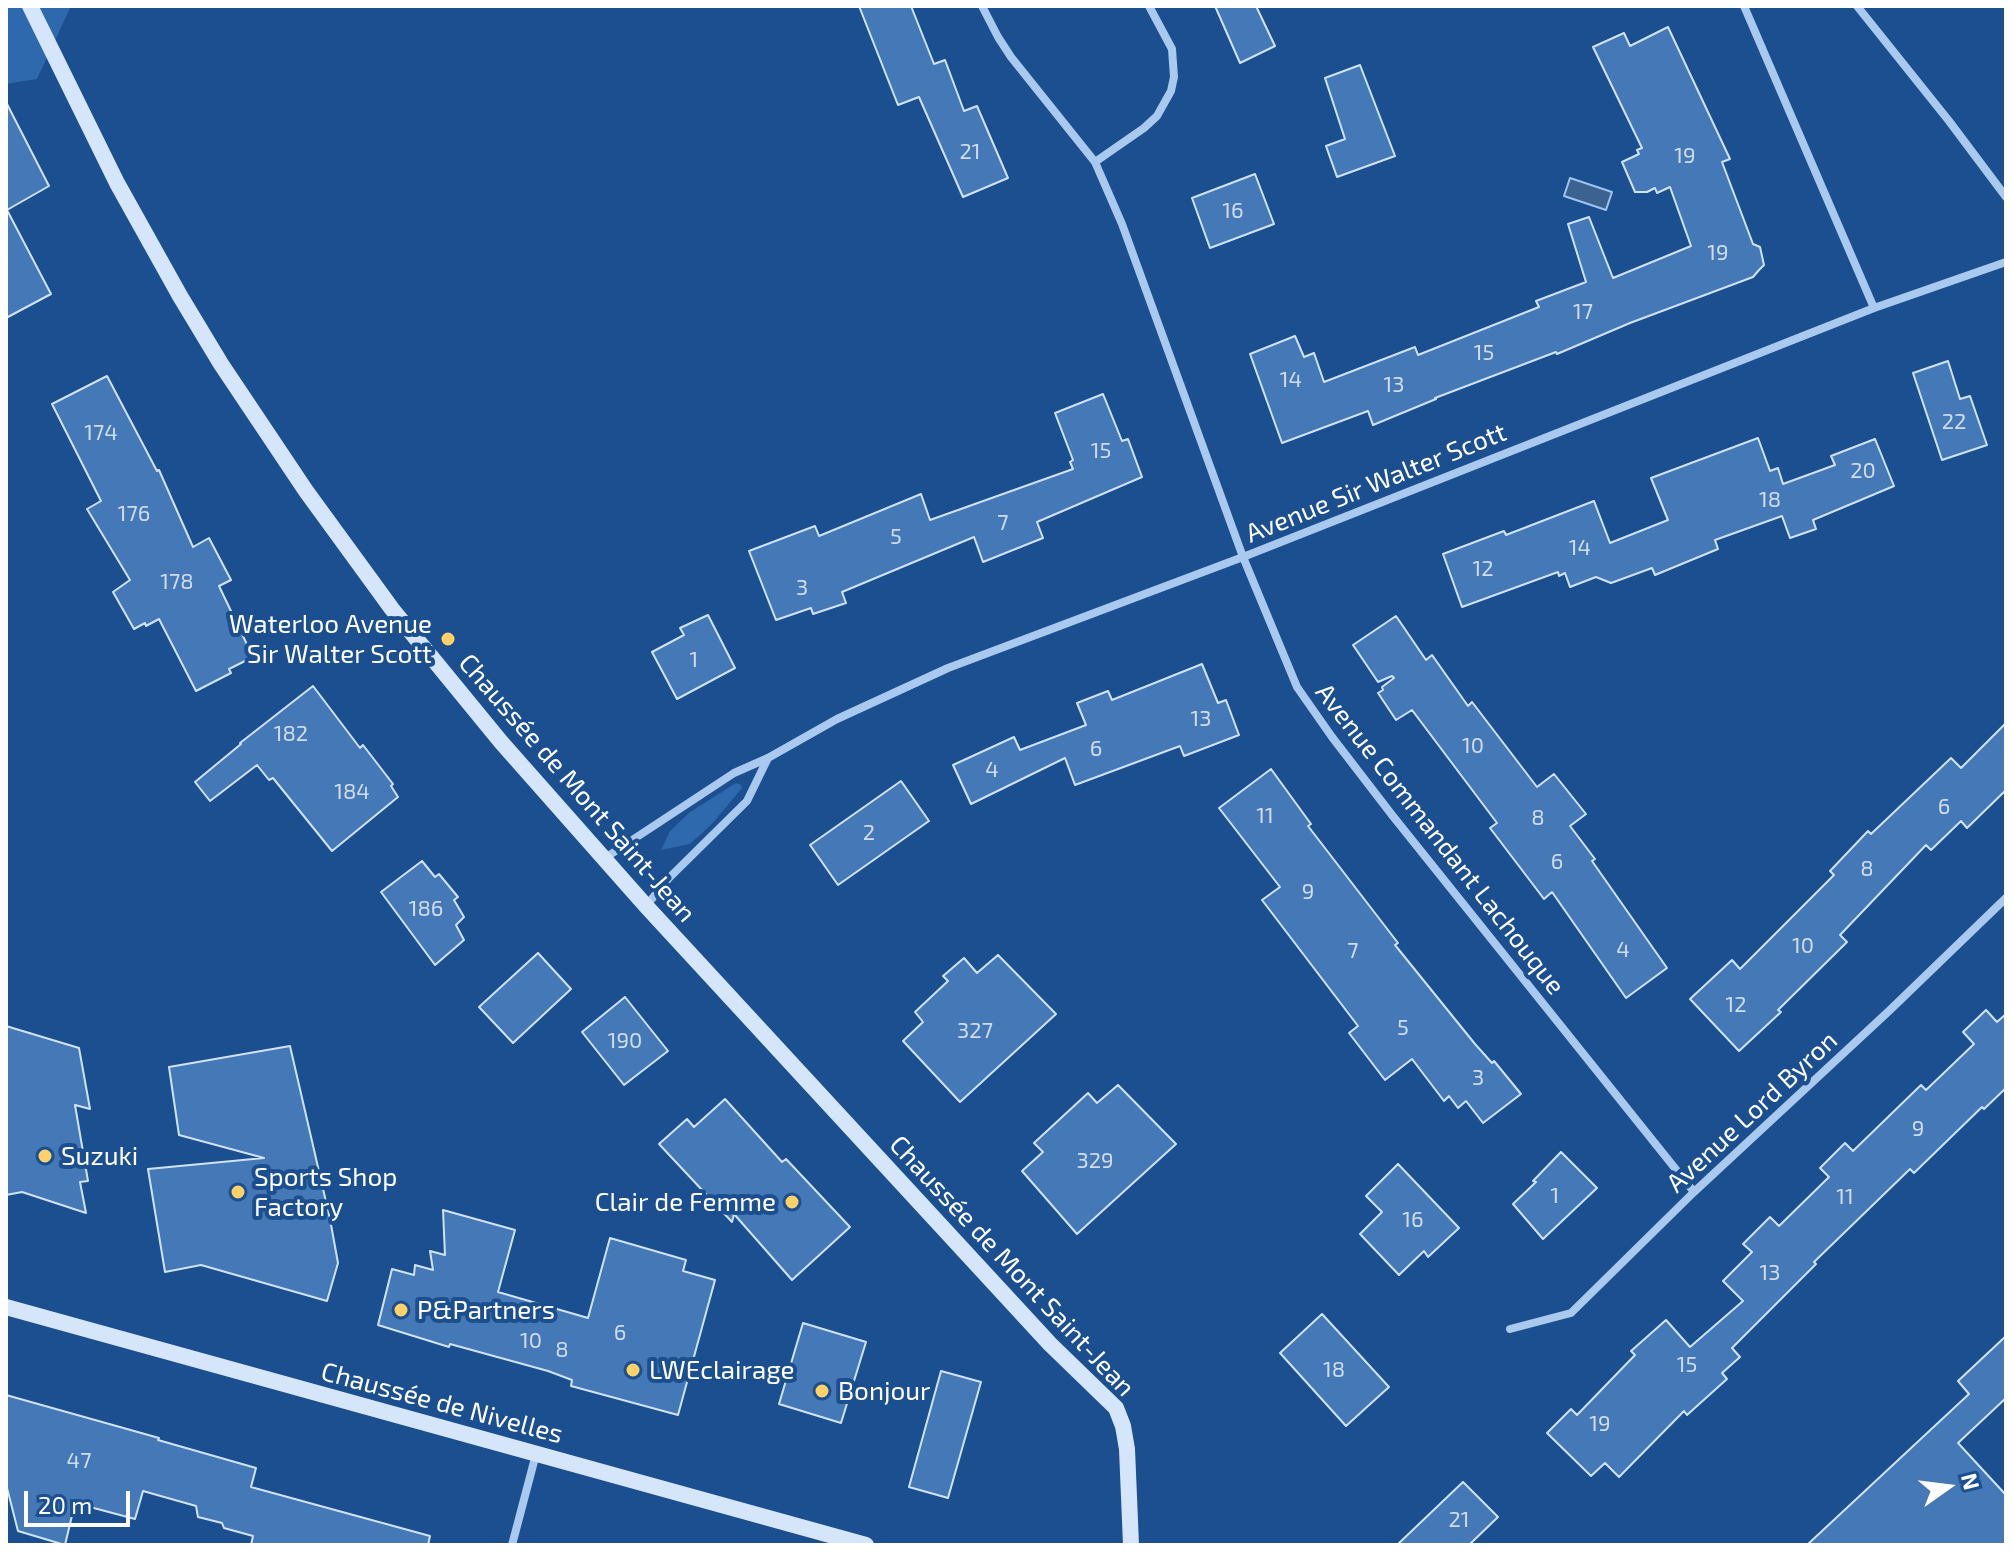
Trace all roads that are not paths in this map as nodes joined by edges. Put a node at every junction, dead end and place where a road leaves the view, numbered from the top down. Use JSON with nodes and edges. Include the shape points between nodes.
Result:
{"nodes":[{"id":1,"x":30,"y":6,"type":"edge"},
{"id":2,"x":982,"y":6,"type":"edge"},
{"id":3,"x":1149,"y":6,"type":"edge"},
{"id":4,"x":1744,"y":6,"type":"edge"},
{"id":5,"x":1857,"y":6,"type":"edge"},
{"id":6,"x":1095,"y":162,"type":"junction"},
{"id":7,"x":2006,"y":197,"type":"edge"},
{"id":8,"x":2006,"y":262,"type":"edge"},
{"id":9,"x":1874,"y":308,"type":"junction"},
{"id":10,"x":1243,"y":557,"type":"junction"},
{"id":11,"x":768,"y":758,"type":"junction"},
{"id":12,"x":604,"y":859,"type":"junction"},
{"id":13,"x":2006,"y":898,"type":"edge"},
{"id":14,"x":646,"y":906,"type":"junction"},
{"id":15,"x":1694,"y":1192,"type":"junction"},
{"id":16,"x":6,"y":1307,"type":"edge"},
{"id":17,"x":1510,"y":1329,"type":"dead end"},
{"id":18,"x":536,"y":1453,"type":"junction"},
{"id":19,"x":512,"y":1545,"type":"edge"},
{"id":20,"x":866,"y":1545,"type":"edge"},
{"id":21,"x":1131,"y":1545,"type":"edge"}],
"edges":[{"from":1,"to":12,"type":"street","name":"Chaussée de Mont Saint-Jean","via":[[176,289],[306,491],[402,621]]},
{"from":2,"to":6,"type":"street","name":"Avenue Commandant Lachouque","via":[[1011,57]]},
{"from":3,"to":6,"type":"street","via":[[1172,49],[1171,91],[1151,122]]},
{"from":4,"to":9,"type":"street"},
{"from":5,"to":7,"type":"street"},
{"from":6,"to":10,"type":"street","name":"Avenue Commandant Lachouque","via":[[1128,238]]},
{"from":8,"to":9,"type":"street","name":"Avenue Sir Walter Scott"},
{"from":9,"to":10,"type":"street","name":"Avenue Sir Walter Scott"},
{"from":10,"to":11,"type":"street","name":"Avenue Sir Walter Scott","via":[[948,668],[837,719]]},
{"from":10,"to":15,"type":"street","name":"Avenue Commandant Lachouque","via":[[1297,687],[1332,737]]},
{"from":11,"to":12,"type":"street","name":"Avenue Sir Walter Scott","via":[[734,773]]},
{"from":11,"to":14,"type":"street","via":[[747,801]]},
{"from":12,"to":14,"type":"street","name":"Chaussée de Mont Saint-Jean"},
{"from":13,"to":15,"type":"street","name":"Avenue Lord Byron"},
{"from":14,"to":21,"type":"street","name":"Chaussée de Mont Saint-Jean","via":[[1050,1344],[1116,1408],[1127,1449]]},
{"from":15,"to":17,"type":"street","name":"Avenue Lord Byron","via":[[1571,1313]]},
{"from":16,"to":18,"type":"street","name":"Chaussée de Nivelles"},
{"from":18,"to":19,"type":"street"},
{"from":18,"to":20,"type":"street","name":"Chaussée de Nivelles"}]}
